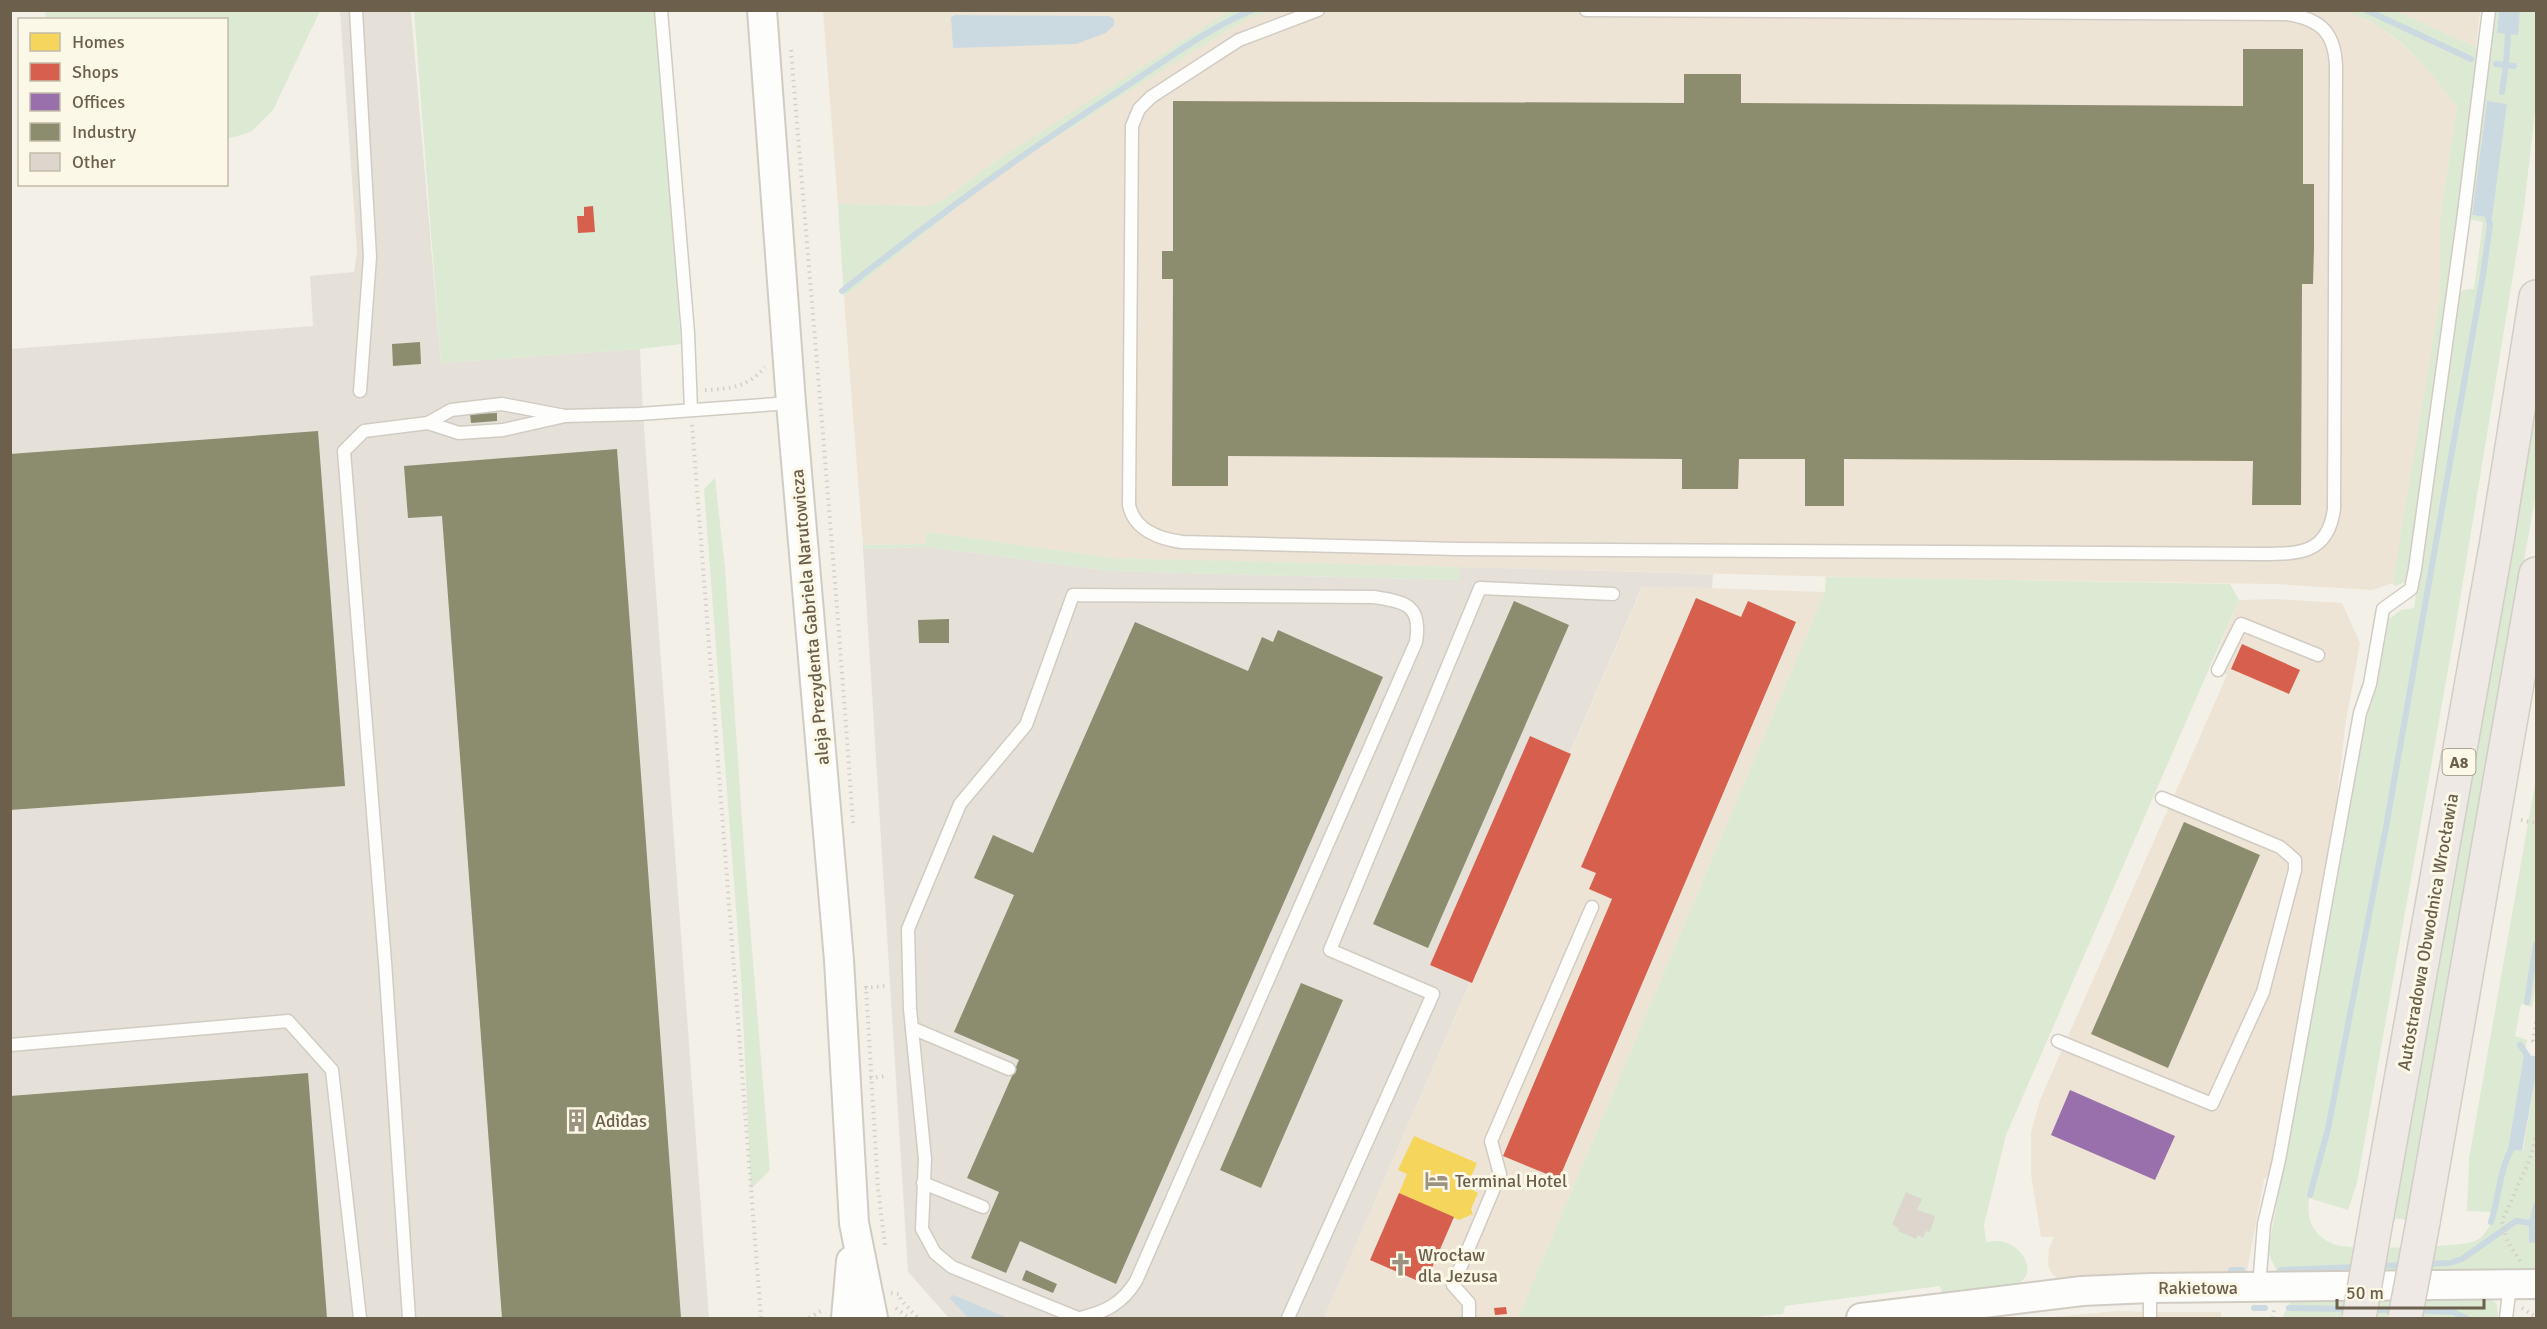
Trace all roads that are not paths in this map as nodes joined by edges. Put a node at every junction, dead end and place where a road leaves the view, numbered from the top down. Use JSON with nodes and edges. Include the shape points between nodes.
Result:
{"nodes":[{"id":1,"x":356,"y":10,"type":"edge"},
{"id":2,"x":661,"y":10,"type":"edge"},
{"id":3,"x":762,"y":10,"type":"edge"},
{"id":4,"x":1318,"y":10,"type":"edge"},
{"id":5,"x":1586,"y":10,"type":"edge"},
{"id":6,"x":2489,"y":10,"type":"edge"},
{"id":7,"x":2114,"y":12,"type":"edge"},
{"id":8,"x":2536,"y":297,"type":"edge"},
{"id":9,"x":360,"y":391,"type":"dead end"},
{"id":10,"x":791,"y":403,"type":"junction"},
{"id":11,"x":691,"y":410,"type":"junction"},
{"id":12,"x":565,"y":416,"type":"junction"},
{"id":13,"x":428,"y":423,"type":"junction"},
{"id":14,"x":2536,"y":574,"type":"edge"},
{"id":15,"x":1613,"y":594,"type":"dead end"},
{"id":16,"x":2318,"y":655,"type":"dead end"},
{"id":17,"x":2218,"y":670,"type":"dead end"},
{"id":18,"x":2162,"y":798,"type":"dead end"},
{"id":19,"x":1593,"y":907,"type":"dead end"},
{"id":20,"x":912,"y":1028,"type":"junction"},
{"id":21,"x":2058,"y":1041,"type":"dead end"},
{"id":22,"x":10,"y":1045,"type":"edge"},
{"id":23,"x":1009,"y":1069,"type":"dead end"},
{"id":24,"x":923,"y":1183,"type":"junction"},
{"id":25,"x":983,"y":1207,"type":"dead end"},
{"id":26,"x":854,"y":1223,"type":"junction"},
{"id":27,"x":2523,"y":1285,"type":"edge"},
{"id":28,"x":2150,"y":1288,"type":"junction"},
{"id":29,"x":2259,"y":1288,"type":"junction"},
{"id":30,"x":360,"y":1318,"type":"edge"},
{"id":31,"x":409,"y":1318,"type":"edge"},
{"id":32,"x":846,"y":1318,"type":"edge"},
{"id":33,"x":873,"y":1318,"type":"edge"},
{"id":34,"x":1079,"y":1318,"type":"edge"},
{"id":35,"x":1288,"y":1318,"type":"edge"},
{"id":36,"x":1469,"y":1318,"type":"edge"},
{"id":37,"x":1869,"y":1318,"type":"edge"},
{"id":38,"x":2150,"y":1318,"type":"edge"},
{"id":39,"x":2359,"y":1318,"type":"edge"},
{"id":40,"x":2405,"y":1318,"type":"edge"},
{"id":41,"x":2506,"y":1318,"type":"edge"}],
"edges":[{"from":1,"to":9,"type":"lane","via":[[370,257]]},
{"from":2,"to":11,"type":"lane"},
{"from":3,"to":10,"type":"street","name":"aleja Prezydenta Gabriela Narutowicza"},
{"from":4,"to":7,"type":"lane","via":[[1239,40],[1151,97],[1132,126],[1129,505],[1136,520],[1149,532],[1182,542],[1446,549],[2303,552],[2325,536],[2334,509],[2335,49],[2320,25],[2293,15]]},
{"from":5,"to":7,"type":"lane"},
{"from":6,"to":29,"type":"lane","via":[[2415,569],[2411,589],[2383,609],[2370,684],[2360,714],[2264,1224]]},
{"from":8,"to":39,"type":"highway","name":"Autostradowa Obwodnica Wrocławia","number":"A8","bridge":true,"via":[[2497,541]]},
{"from":10,"to":11,"type":"lane"},
{"from":10,"to":26,"type":"street","name":"aleja Prezydenta Gabriela Narutowicza","via":[[839,960]]},
{"from":11,"to":12,"type":"lane"},
{"from":12,"to":13,"type":"lane","via":[[502,430],[459,433]]},
{"from":12,"to":13,"type":"lane","via":[[502,404],[451,410]]},
{"from":13,"to":31,"type":"lane","via":[[364,431],[344,451]]},
{"from":14,"to":40,"type":"highway","number":"A8","bridge":true},
{"from":15,"to":35,"type":"lane","via":[[1480,588],[1330,950],[1433,994]]},
{"from":16,"to":17,"type":"lane","via":[[2241,624]]},
{"from":18,"to":21,"type":"lane","via":[[2280,847],[2295,860],[2263,992],[2212,1104]]},
{"from":19,"to":36,"type":"lane","via":[[1491,1141],[1500,1174],[1453,1285],[1469,1303]]},
{"from":20,"to":23,"type":"lane"},
{"from":20,"to":24,"type":"lane","via":[[925,1159]]},
{"from":20,"to":34,"type":"lane","via":[[909,929],[960,804],[1026,725],[1072,595],[1374,597],[1400,601],[1411,608],[1419,625],[1416,642],[1136,1281],[1119,1303],[1104,1312]]},
{"from":22,"to":30,"type":"lane","via":[[288,1021],[332,1070]]},
{"from":24,"to":25,"type":"lane"},
{"from":24,"to":34,"type":"lane","via":[[922,1229],[943,1261]]},
{"from":26,"to":32,"type":"street","name":"aleja Prezydenta Gabriela Narutowicza"},
{"from":26,"to":33,"type":"street","name":"aleja Prezydenta Gabriela Narutowicza"},
{"from":27,"to":29,"type":"street","name":"Rakietowa"},
{"from":27,"to":41,"type":"lane"},
{"from":28,"to":29,"type":"street","name":"Rakietowa"},
{"from":28,"to":37,"type":"street","name":"Rakietowa","via":[[2082,1291]]},
{"from":28,"to":38,"type":"lane"}]}
